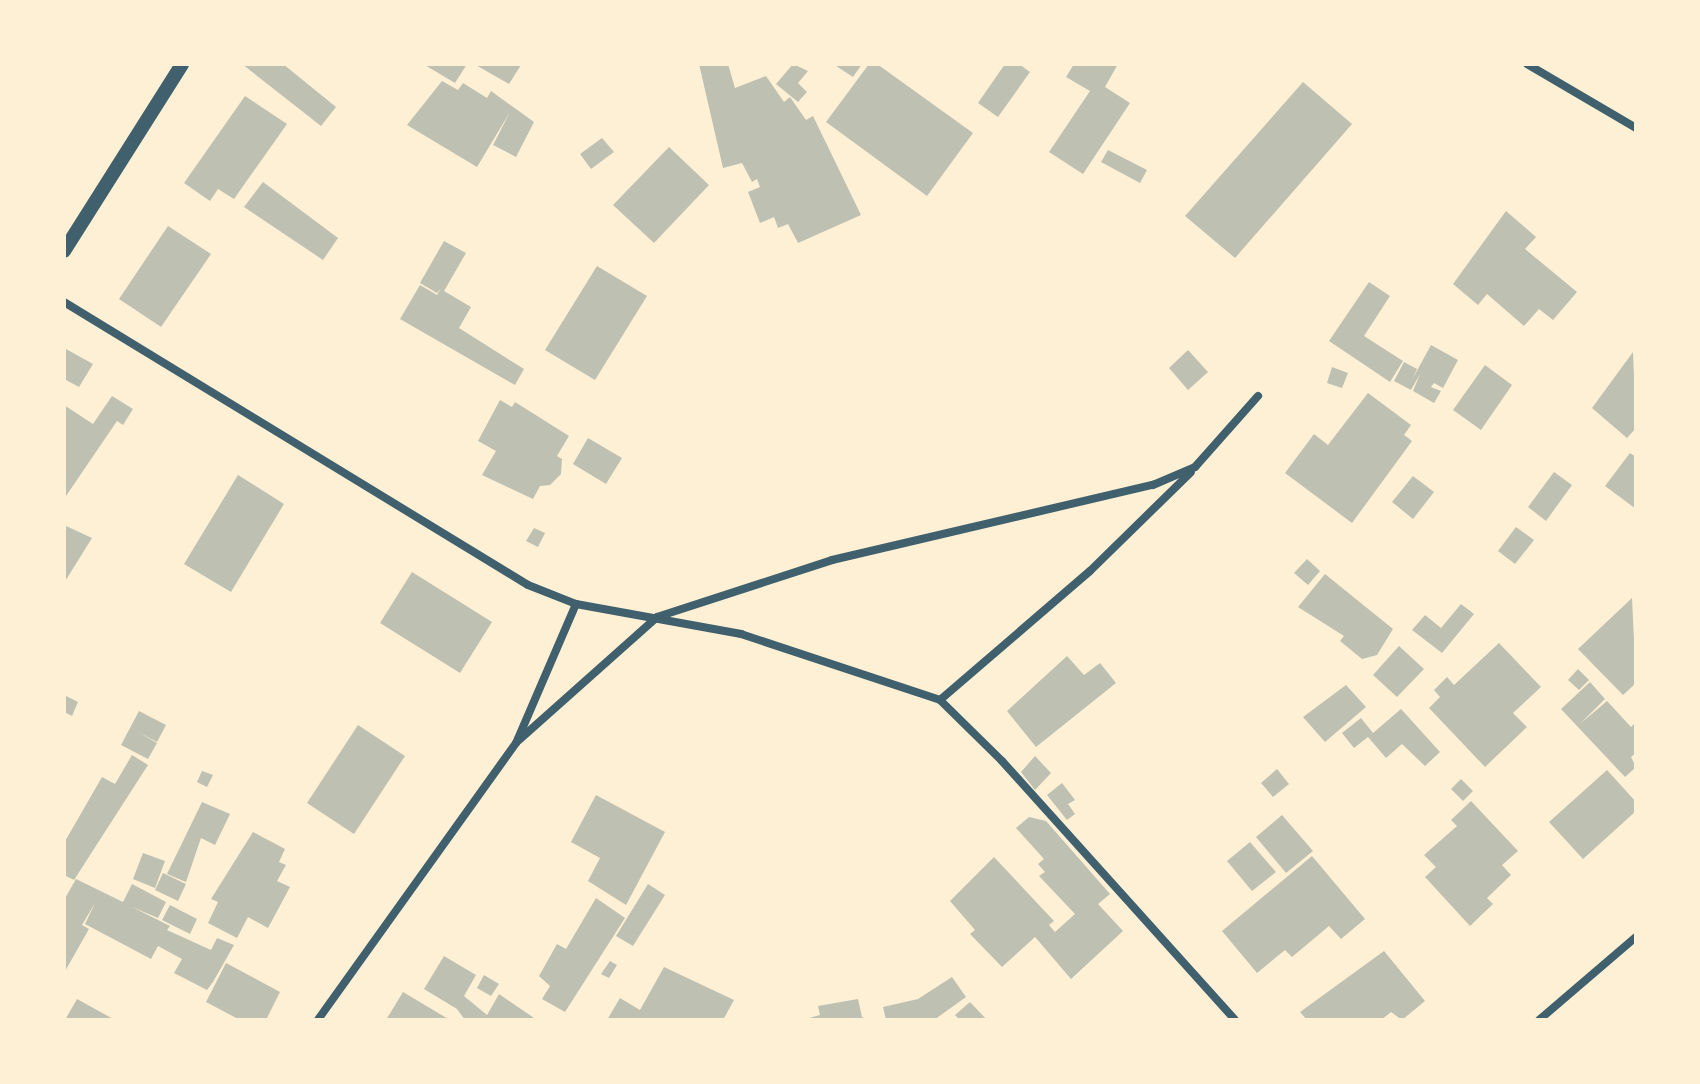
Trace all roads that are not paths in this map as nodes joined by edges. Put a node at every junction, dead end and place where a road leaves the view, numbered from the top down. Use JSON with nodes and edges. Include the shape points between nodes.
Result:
{"nodes":[{"id":1,"x":182,"y":64,"type":"edge"},
{"id":2,"x":1527,"y":64,"type":"edge"},
{"id":3,"x":1636,"y":128,"type":"edge"},
{"id":4,"x":64,"y":251,"type":"edge"},
{"id":5,"x":64,"y":302,"type":"edge"},
{"id":6,"x":1258,"y":396,"type":"dead end"},
{"id":7,"x":1195,"y":467,"type":"junction"},
{"id":8,"x":576,"y":604,"type":"junction"},
{"id":9,"x":657,"y":617,"type":"junction"},
{"id":10,"x":940,"y":700,"type":"junction"},
{"id":11,"x":516,"y":743,"type":"junction"},
{"id":12,"x":1636,"y":937,"type":"edge"},
{"id":13,"x":318,"y":1020,"type":"edge"},
{"id":14,"x":1235,"y":1020,"type":"edge"},
{"id":15,"x":1539,"y":1020,"type":"edge"}],
"edges":[{"from":1,"to":4,"type":"street"},
{"from":2,"to":3,"type":"street"},
{"from":5,"to":8,"type":"street","via":[[528,585]]},
{"from":6,"to":7,"type":"street"},
{"from":7,"to":9,"type":"street","via":[[1153,485],[1047,513],[832,560]]},
{"from":7,"to":10,"type":"street","via":[[1090,571]]},
{"from":8,"to":9,"type":"street"},
{"from":8,"to":11,"type":"street"},
{"from":9,"to":10,"type":"street","via":[[741,634]]},
{"from":9,"to":11,"type":"street"},
{"from":10,"to":14,"type":"street","via":[[1002,761]]},
{"from":11,"to":13,"type":"street"},
{"from":12,"to":15,"type":"street"}]}
